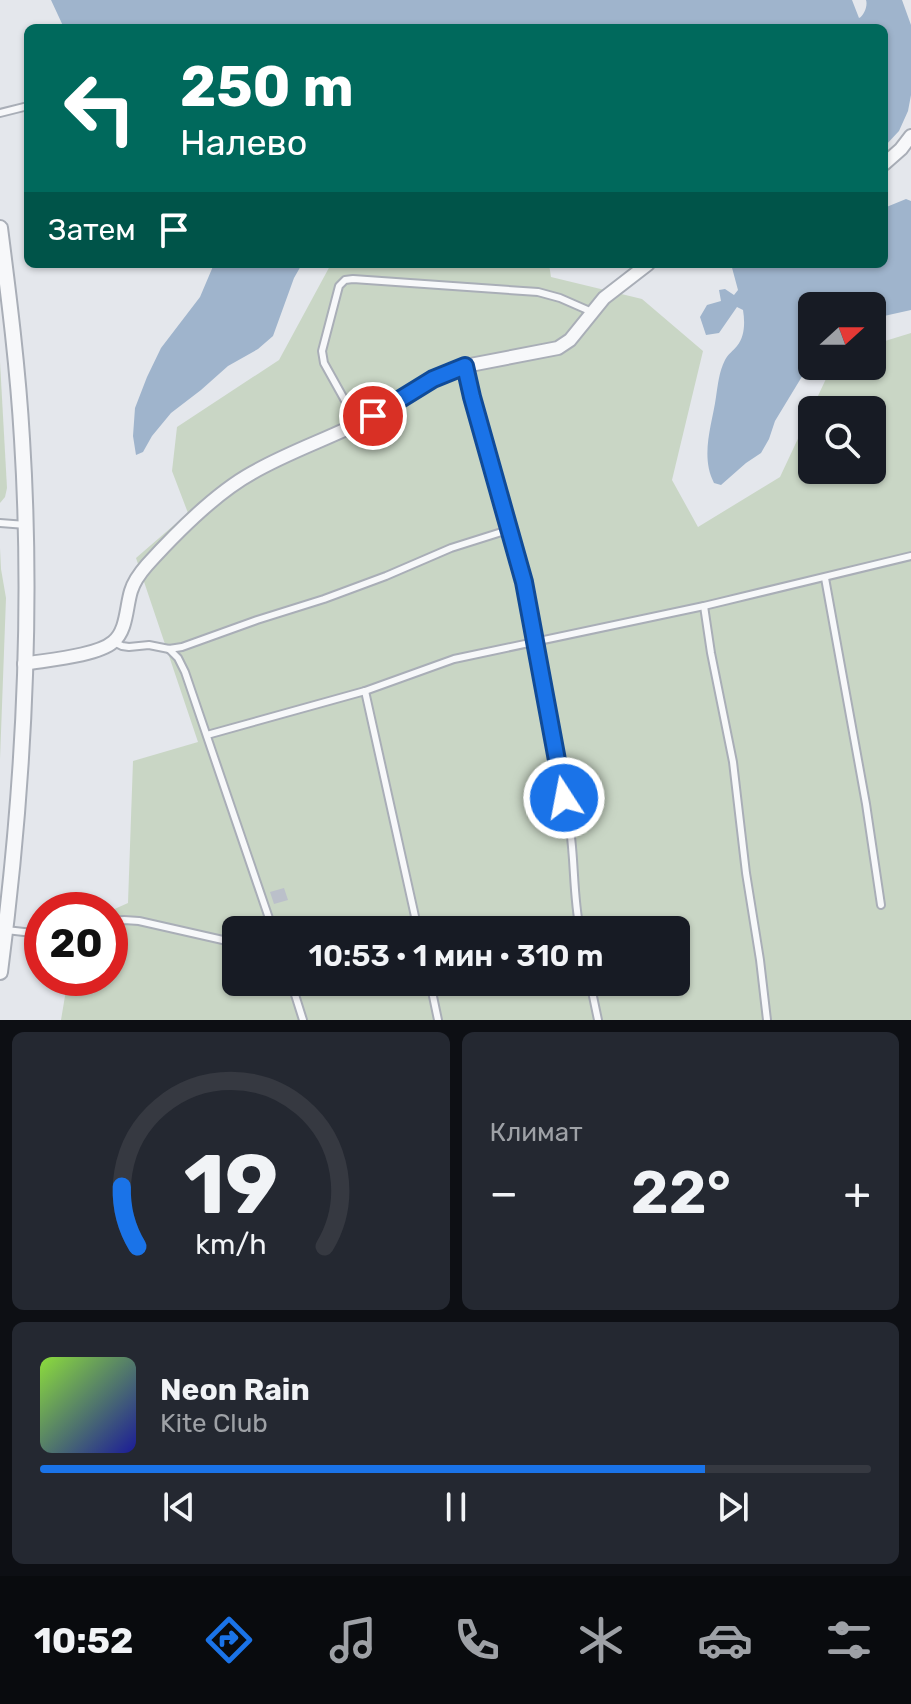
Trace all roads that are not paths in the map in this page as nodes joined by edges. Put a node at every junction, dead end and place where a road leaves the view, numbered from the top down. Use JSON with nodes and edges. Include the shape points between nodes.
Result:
{"nodes":[{"id":1,"x":24,"y":107,"type":"edge"},
{"id":2,"x":0,"y":113,"type":"edge"},
{"id":3,"x":911,"y":136,"type":"edge"},
{"id":4,"x":888,"y":160,"type":"edge"},
{"id":5,"x":0,"y":228,"type":"edge"},
{"id":6,"x":643,"y":268,"type":"edge"},
{"id":7,"x":592,"y":312,"type":"junction"},
{"id":8,"x":465,"y":366,"type":"junction"},
{"id":9,"x":358,"y":424,"type":"junction"},
{"id":10,"x":0,"y":523,"type":"edge"},
{"id":11,"x":26,"y":525,"type":"junction"},
{"id":12,"x":508,"y":530,"type":"junction"},
{"id":13,"x":911,"y":556,"type":"edge"},
{"id":14,"x":825,"y":578,"type":"junction"},
{"id":15,"x":704,"y":606,"type":"junction"},
{"id":16,"x":534,"y":641,"type":"junction"},
{"id":17,"x":114,"y":642,"type":"junction"},
{"id":18,"x":169,"y":649,"type":"junction"},
{"id":19,"x":24,"y":664,"type":"junction"},
{"id":20,"x":365,"y":691,"type":"junction"},
{"id":21,"x":207,"y":735,"type":"junction"},
{"id":22,"x":881,"y":905,"type":"dead end"},
{"id":23,"x":268,"y":916,"type":"edge"},
{"id":24,"x":415,"y":916,"type":"edge"},
{"id":25,"x":577,"y":916,"type":"edge"},
{"id":26,"x":128,"y":921,"type":"edge"},
{"id":27,"x":6,"y":930,"type":"junction"},
{"id":28,"x":24,"y":932,"type":"edge"},
{"id":29,"x":222,"y":940,"type":"edge"},
{"id":30,"x":0,"y":972,"type":"edge"},
{"id":31,"x":295,"y":996,"type":"edge"},
{"id":32,"x":433,"y":996,"type":"edge"},
{"id":33,"x":593,"y":996,"type":"edge"},
{"id":34,"x":303,"y":1020,"type":"edge"},
{"id":35,"x":438,"y":1020,"type":"edge"},
{"id":36,"x":598,"y":1020,"type":"edge"},
{"id":37,"x":767,"y":1020,"type":"edge"}],
"edges":[{"from":1,"to":2,"type":"lane"},
{"from":3,"to":4,"type":"street"},
{"from":5,"to":11,"type":"street","via":[[16,364]]},
{"from":6,"to":7,"type":"street"},
{"from":7,"to":8,"type":"street","via":[[558,348]]},
{"from":7,"to":9,"type":"lane","via":[[538,292],[345,280],[322,351]]},
{"from":8,"to":9,"type":"street"},
{"from":8,"to":12,"type":"lane"},
{"from":9,"to":17,"type":"street","via":[[249,474],[183,528],[134,582]]},
{"from":10,"to":11,"type":"lane"},
{"from":11,"to":19,"type":"street"},
{"from":12,"to":16,"type":"lane"},
{"from":12,"to":18,"type":"lane","via":[[324,599]]},
{"from":13,"to":14,"type":"lane"},
{"from":14,"to":15,"type":"lane"},
{"from":14,"to":22,"type":"lane"},
{"from":15,"to":16,"type":"lane"},
{"from":15,"to":37,"type":"lane","via":[[733,762]]},
{"from":16,"to":20,"type":"lane","via":[[454,659]]},
{"from":16,"to":25,"type":"lane","via":[[570,829]]},
{"from":17,"to":18,"type":"lane"},
{"from":17,"to":19,"type":"street","via":[[83,654]]},
{"from":18,"to":21,"type":"lane","via":[[185,672]]},
{"from":19,"to":27,"type":"street"},
{"from":20,"to":21,"type":"lane"},
{"from":20,"to":24,"type":"lane"},
{"from":21,"to":23,"type":"lane"},
{"from":26,"to":29,"type":"lane"},
{"from":27,"to":28,"type":"lane"},
{"from":27,"to":30,"type":"street"},
{"from":31,"to":34,"type":"lane"},
{"from":32,"to":35,"type":"lane"},
{"from":33,"to":36,"type":"lane"}]}
